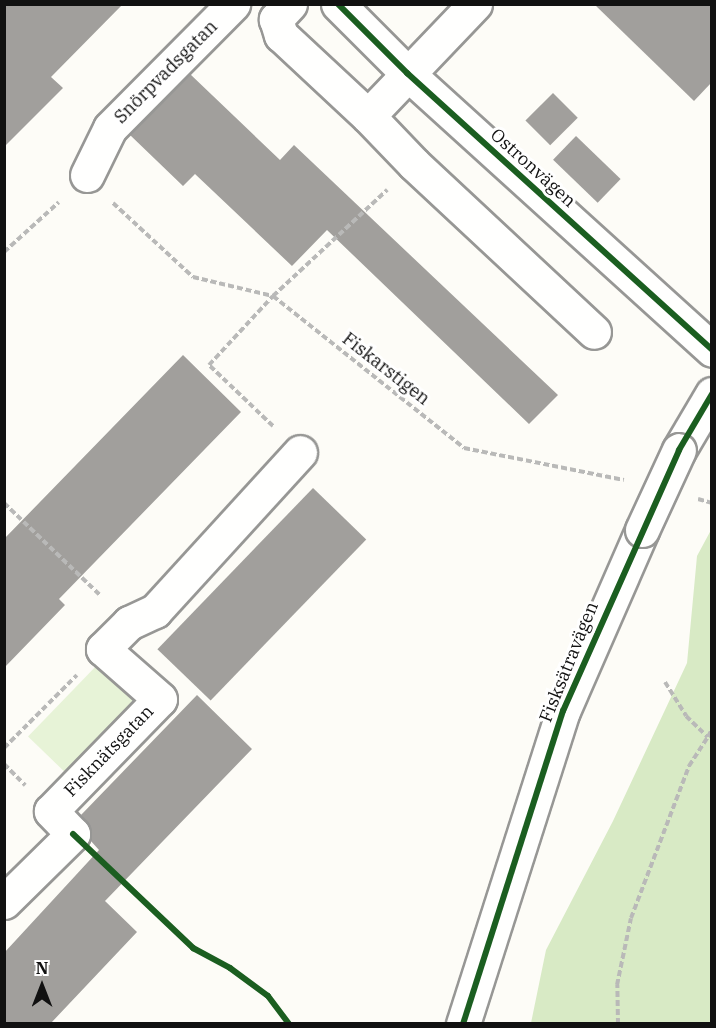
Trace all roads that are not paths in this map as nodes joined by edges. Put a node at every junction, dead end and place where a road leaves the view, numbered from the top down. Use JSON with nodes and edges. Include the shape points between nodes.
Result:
{"nodes":[{"id":1,"x":233,"y":4,"type":"edge"},
{"id":2,"x":290,"y":4,"type":"edge"},
{"id":3,"x":338,"y":4,"type":"edge"},
{"id":4,"x":475,"y":4,"type":"edge"},
{"id":5,"x":407,"y":73,"type":"junction"},
{"id":6,"x":368,"y":116,"type":"junction"},
{"id":7,"x":87,"y":175,"type":"road end"},
{"id":8,"x":594,"y":332,"type":"dead end"},
{"id":9,"x":711,"y":350,"type":"edge"},
{"id":10,"x":711,"y":394,"type":"edge"},
{"id":11,"x":300,"y":452,"type":"road end"},
{"id":12,"x":4,"y":902,"type":"edge"},
{"id":13,"x":463,"y":1023,"type":"edge"}],
"edges":[{"from":1,"to":7,"type":"street","name":"Snörpvadsgatan","via":[[110,128]]},
{"from":2,"to":6,"type":"street","via":[[276,19],[280,35]]},
{"from":3,"to":5,"type":"street","name":"Ostronvägen"},
{"from":4,"to":5,"type":"street"},
{"from":5,"to":6,"type":"street"},
{"from":5,"to":9,"type":"street","name":"Ostronvägen"},
{"from":6,"to":8,"type":"street"},
{"from":10,"to":13,"type":"street","name":"Fisksätravägen","bridge":true,"via":[[679,450],[563,711]]},
{"from":11,"to":12,"type":"street","name":"Fisknätsgatan","via":[[155,610],[129,623],[103,649],[160,699],[51,811],[73,834]]}]}
